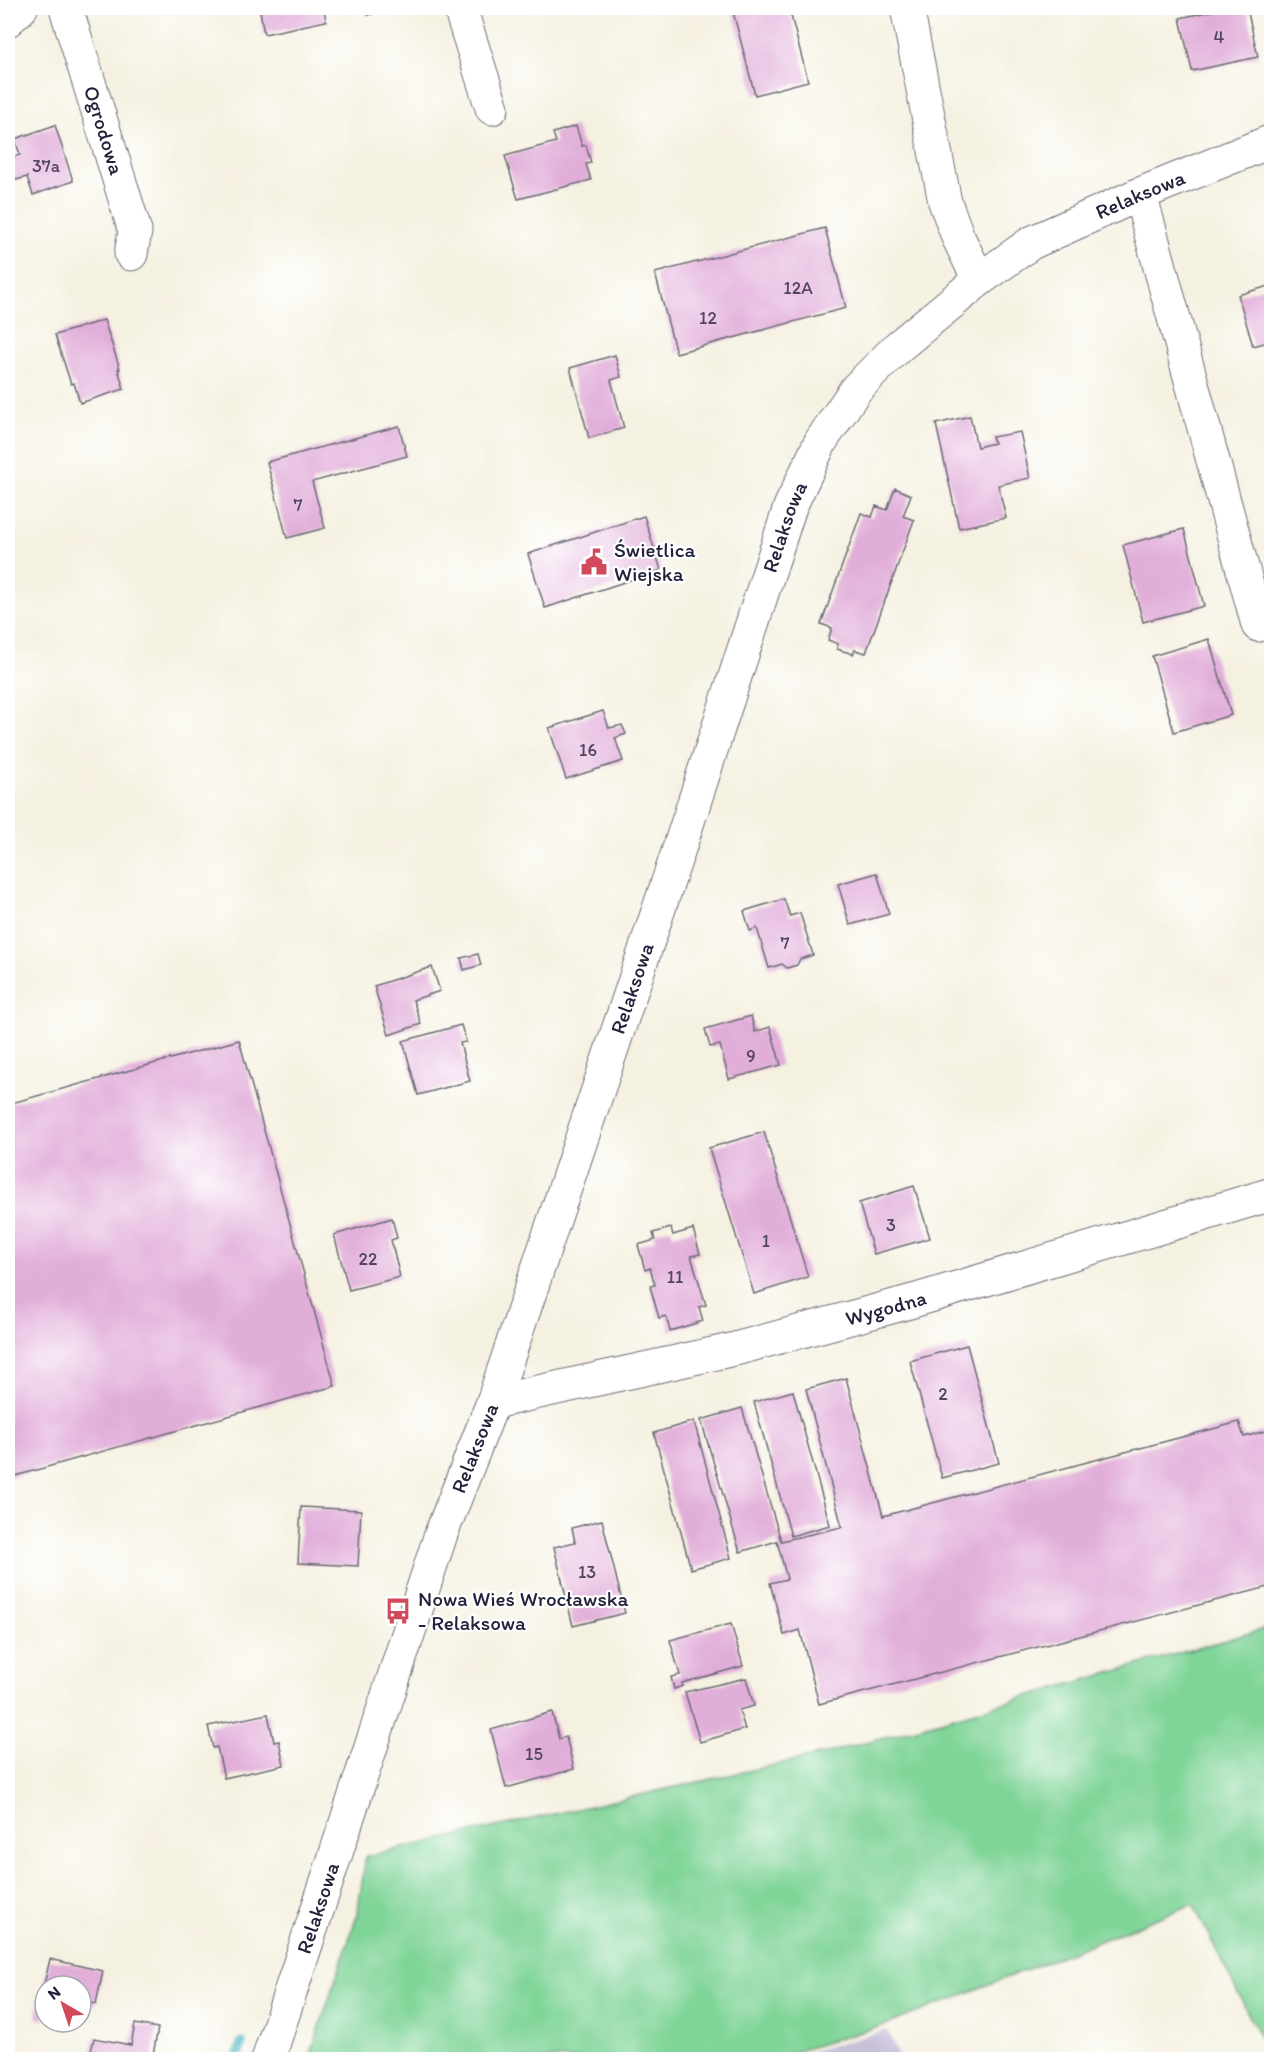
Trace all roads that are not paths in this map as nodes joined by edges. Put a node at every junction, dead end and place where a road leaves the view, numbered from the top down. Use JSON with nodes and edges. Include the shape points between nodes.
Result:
{"nodes":[{"id":1,"x":66,"y":8,"type":"edge"},
{"id":2,"x":460,"y":8,"type":"edge"},
{"id":3,"x":907,"y":8,"type":"edge"},
{"id":4,"x":492,"y":108,"type":"dead end"},
{"id":5,"x":1272,"y":141,"type":"edge"},
{"id":6,"x":1140,"y":194,"type":"junction"},
{"id":7,"x":131,"y":254,"type":"dead end"},
{"id":8,"x":979,"y":280,"type":"junction"},
{"id":9,"x":1258,"y":625,"type":"dead end"},
{"id":10,"x":1272,"y":1194,"type":"edge"},
{"id":11,"x":493,"y":1402,"type":"junction"},
{"id":12,"x":268,"y":2060,"type":"edge"}],
"edges":[{"from":1,"to":7,"type":"street","name":"Ogrodowa","via":[[135,231]]},
{"from":2,"to":4,"type":"street"},
{"from":3,"to":8,"type":"street","via":[[945,201]]},
{"from":5,"to":6,"type":"street","name":"Relaksowa"},
{"from":6,"to":8,"type":"street","name":"Relaksowa","via":[[1031,243]]},
{"from":6,"to":9,"type":"street"},
{"from":8,"to":11,"type":"street","name":"Relaksowa","via":[[899,346],[856,389],[821,441],[790,507]]},
{"from":10,"to":11,"type":"street","name":"Wygodna","via":[[735,1350]]},
{"from":11,"to":12,"type":"street","name":"Relaksowa","via":[[441,1534]]}]}
